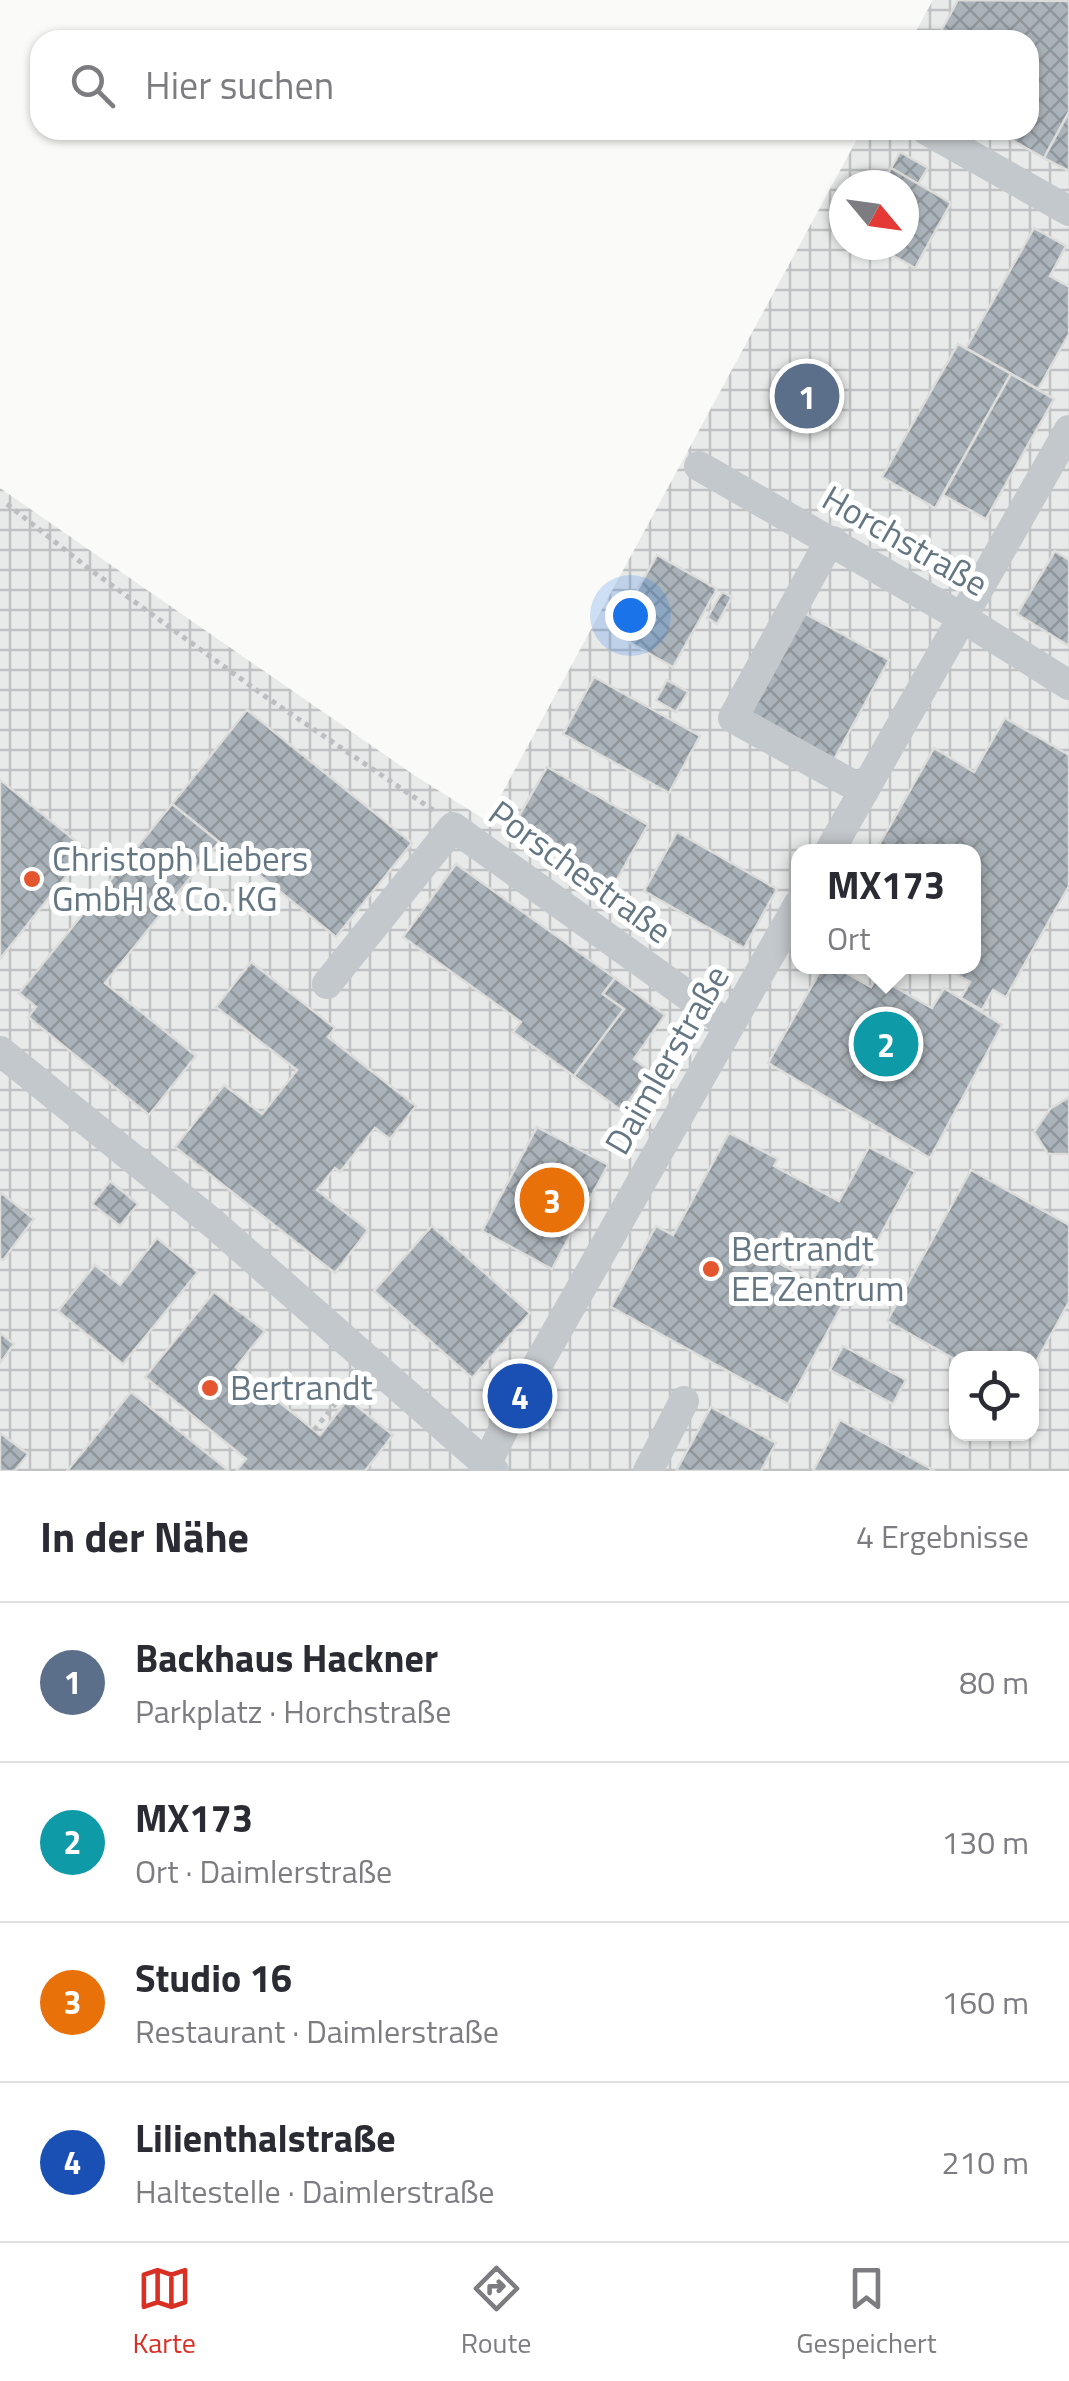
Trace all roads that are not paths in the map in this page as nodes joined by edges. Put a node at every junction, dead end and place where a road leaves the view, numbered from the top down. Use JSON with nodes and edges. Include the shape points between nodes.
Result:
{"nodes":[{"id":1,"x":944,"y":140,"type":"edge"},
{"id":2,"x":1069,"y":211,"type":"edge"},
{"id":3,"x":1069,"y":430,"type":"edge"},
{"id":4,"x":699,"y":466,"type":"dead end"},
{"id":5,"x":820,"y":525,"type":"junction"},
{"id":6,"x":961,"y":617,"type":"junction"},
{"id":7,"x":1069,"y":685,"type":"edge"},
{"id":8,"x":864,"y":791,"type":"junction"},
{"id":9,"x":834,"y":844,"type":"edge"},
{"id":10,"x":791,"y":917,"type":"edge"},
{"id":11,"x":327,"y":984,"type":"dead end"},
{"id":12,"x":729,"y":1026,"type":"junction"},
{"id":13,"x":0,"y":1050,"type":"edge"},
{"id":14,"x":684,"y":1401,"type":"dead end"},
{"id":15,"x":488,"y":1469,"type":"edge"},
{"id":16,"x":648,"y":1471,"type":"edge"}],
"edges":[{"from":1,"to":2,"type":"street"},
{"from":3,"to":6,"type":"street"},
{"from":4,"to":5,"type":"street","name":"Horchstraße"},
{"from":5,"to":6,"type":"street","name":"Horchstraße"},
{"from":5,"to":8,"type":"street","via":[[822,554],[733,718]]},
{"from":6,"to":7,"type":"street","name":"Horchstraße"},
{"from":6,"to":8,"type":"street"},
{"from":8,"to":9,"type":"street"},
{"from":10,"to":12,"type":"street","name":"Daimlerstraße"},
{"from":11,"to":12,"type":"street","name":"Porschestraße","via":[[453,828]]},
{"from":12,"to":15,"type":"street","name":"Daimlerstraße","via":[[520,1396]]},
{"from":13,"to":15,"type":"street","via":[[216,1225]]},
{"from":14,"to":16,"type":"street"}]}
